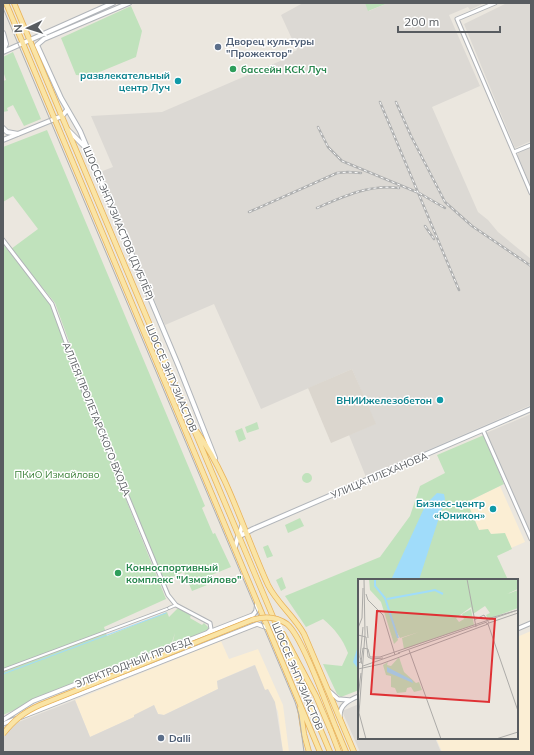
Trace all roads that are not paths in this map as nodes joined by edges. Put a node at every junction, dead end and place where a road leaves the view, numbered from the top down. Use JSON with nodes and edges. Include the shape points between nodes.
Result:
{"nodes":[{"id":1,"x":6,"y":3,"type":"edge"},
{"id":2,"x":14,"y":3,"type":"edge"},
{"id":3,"x":113,"y":3,"type":"edge"},
{"id":4,"x":129,"y":3,"type":"edge"},
{"id":5,"x":495,"y":3,"type":"edge"},
{"id":6,"x":3,"y":34,"type":"edge"},
{"id":7,"x":29,"y":40,"type":"junction"},
{"id":8,"x":23,"y":44,"type":"junction"},
{"id":9,"x":3,"y":52,"type":"edge"},
{"id":10,"x":67,"y":110,"type":"junction"},
{"id":11,"x":62,"y":116,"type":"junction"},
{"id":12,"x":55,"y":119,"type":"junction"},
{"id":13,"x":3,"y":128,"type":"edge"},
{"id":14,"x":67,"y":128,"type":"junction"},
{"id":15,"x":18,"y":134,"type":"junction"},
{"id":16,"x":3,"y":140,"type":"edge"},
{"id":17,"x":531,"y":145,"type":"edge"},
{"id":18,"x":88,"y":152,"type":"junction"},
{"id":19,"x":514,"y":152,"type":"junction"},
{"id":20,"x":531,"y":193,"type":"edge"},
{"id":21,"x":3,"y":240,"type":"edge"},
{"id":22,"x":531,"y":409,"type":"edge"},
{"id":23,"x":192,"y":424,"type":"junction"},
{"id":24,"x":483,"y":430,"type":"junction"},
{"id":25,"x":216,"y":460,"type":"junction"},
{"id":26,"x":242,"y":524,"type":"junction"},
{"id":27,"x":253,"y":530,"type":"junction"},
{"id":28,"x":245,"y":533,"type":"junction"},
{"id":29,"x":239,"y":536,"type":"junction"},
{"id":30,"x":531,"y":539,"type":"edge"},
{"id":31,"x":250,"y":545,"type":"junction"},
{"id":32,"x":235,"y":547,"type":"junction"},
{"id":33,"x":257,"y":602,"type":"junction"},
{"id":34,"x":176,"y":605,"type":"junction"},
{"id":35,"x":275,"y":621,"type":"junction"},
{"id":36,"x":531,"y":623,"type":"edge"},
{"id":37,"x":268,"y":629,"type":"junction"},
{"id":38,"x":518,"y":629,"type":"edge"},
{"id":39,"x":208,"y":632,"type":"junction"},
{"id":40,"x":156,"y":653,"type":"junction"},
{"id":41,"x":160,"y":662,"type":"junction"},
{"id":42,"x":3,"y":670,"type":"edge"},
{"id":43,"x":98,"y":675,"type":"junction"},
{"id":44,"x":102,"y":684,"type":"junction"},
{"id":45,"x":328,"y":690,"type":"junction"},
{"id":46,"x":358,"y":696,"type":"edge"},
{"id":47,"x":297,"y":698,"type":"junction"},
{"id":48,"x":349,"y":700,"type":"junction"},
{"id":49,"x":340,"y":718,"type":"junction"},
{"id":50,"x":3,"y":720,"type":"edge"},
{"id":51,"x":3,"y":724,"type":"edge"},
{"id":52,"x":3,"y":734,"type":"edge"},
{"id":53,"x":310,"y":752,"type":"edge"},
{"id":54,"x":320,"y":752,"type":"edge"},
{"id":55,"x":330,"y":752,"type":"edge"},
{"id":56,"x":340,"y":752,"type":"edge"},
{"id":57,"x":346,"y":752,"type":"edge"},
{"id":58,"x":354,"y":752,"type":"edge"}],
"edges":[{"from":1,"to":8,"type":"main road","name":"ШОССЕ ЭНТУЗИАСТОВ"},
{"from":2,"to":7,"type":"main road","name":"ШОССЕ ЭНТУЗИАСТОВ"},
{"from":3,"to":7,"type":"main road"},
{"from":4,"to":10,"type":"main road","name":"ШОССЕ ЭНТУЗИАСТОВ (ДУБЛЁР)","via":[[44,39],[37,45]]},
{"from":5,"to":19,"type":"street","via":[[457,19]]},
{"from":6,"to":9,"type":"main road","via":[[6,44]]},
{"from":7,"to":8,"type":"main road"},
{"from":7,"to":11,"type":"main road","name":"ШОССЕ ЭНТУЗИАСТОВ"},
{"from":8,"to":9,"type":"main road"},
{"from":8,"to":12,"type":"main road","name":"ШОССЕ ЭНТУЗИАСТОВ"},
{"from":10,"to":11,"type":"main road"},
{"from":10,"to":18,"type":"main road","name":"ШОССЕ ЭНТУЗИАСТОВ (ДУБЛЁР)"},
{"from":11,"to":12,"type":"main road"},
{"from":11,"to":14,"type":"main road","name":"ШОССЕ ЭНТУЗИАСТОВ"},
{"from":12,"to":15,"type":"main road"},
{"from":12,"to":32,"type":"main road","name":"ШОССЕ ЭНТУЗИАСТОВ"},
{"from":13,"to":15,"type":"main road","via":[[7,132]]},
{"from":14,"to":18,"type":"main road"},
{"from":14,"to":23,"type":"main road","name":"ШОССЕ ЭНТУЗИАСТОВ"},
{"from":15,"to":16,"type":"main road"},
{"from":17,"to":19,"type":"street"},
{"from":18,"to":25,"type":"main road","name":"ШОССЕ ЭНТУЗИАСТОВ (ДУБЛЁР)"},
{"from":19,"to":20,"type":"street"},
{"from":21,"to":34,"type":"street","name":"АЛЛЕЯ ПРОЛЕТАРСКОГО ВХОДА","via":[[52,304],[83,389],[168,595]]},
{"from":22,"to":24,"type":"main road","name":"УЛИЦА ПЛЕХАНОВА"},
{"from":23,"to":25,"type":"main road"},
{"from":23,"to":29,"type":"main road","name":"ШОССЕ ЭНТУЗИАСТОВ"},
{"from":24,"to":27,"type":"main road","name":"УЛИЦА ПЛЕХАНОВА"},
{"from":24,"to":30,"type":"street"},
{"from":25,"to":26,"type":"main road","name":"ШОССЕ ЭНТУЗИАСТОВ (ДУБЛЁР)"},
{"from":26,"to":27,"type":"main road"},
{"from":26,"to":28,"type":"main road","name":"ШОССЕ ЭНТУЗИАСТОВ (ДУБЛЁР)"},
{"from":26,"to":29,"type":"main road"},
{"from":27,"to":28,"type":"main road","name":"УЛИЦА ПЛЕХАНОВА"},
{"from":27,"to":31,"type":"main road"},
{"from":28,"to":29,"type":"main road","name":"УЛИЦА ПЛЕХАНОВА"},
{"from":28,"to":31,"type":"main road","name":"ШОССЕ ЭНТУЗИАСТОВ (ДУБЛЁР)"},
{"from":29,"to":32,"type":"main road","via":[[235,541]]},
{"from":29,"to":35,"type":"main road","name":"ШОССЕ ЭНТУЗИАСТОВ"},
{"from":31,"to":45,"type":"main road","name":"ШОССЕ ЭНТУЗИАСТОВ (ДУБЛЁР)","via":[[269,587],[304,634]]},
{"from":32,"to":33,"type":"main road","name":"ШОССЕ ЭНТУЗИАСТОВ"},
{"from":33,"to":37,"type":"main road","name":"ШОССЕ ЭНТУЗИАСТОВ"},
{"from":33,"to":39,"type":"street","name":"ЭЛЕКТРОДНЫЙ ПРОЕЗД","via":[[253,614]]},
{"from":34,"to":39,"type":"street","name":"АЛЛЕЯ ПРОЛЕТАРСКОГО ВХОДА","via":[[210,623]]},
{"from":34,"to":42,"type":"street"},
{"from":35,"to":55,"type":"main road","name":"ШОССЕ ЭНТУЗИАСТОВ"},
{"from":35,"to":56,"type":"main road","bridge":true,"via":[[316,696]]},
{"from":36,"to":38,"type":"street"},
{"from":37,"to":41,"type":"street","name":"ЭЛЕКТРОДНЫЙ ПРОЕЗД","via":[[257,624]]},
{"from":37,"to":47,"type":"main road","name":"ШОССЕ ЭНТУЗИАСТОВ"},
{"from":39,"to":40,"type":"street","name":"ЭЛЕКТРОДНЫЙ ПРОЕЗД"},
{"from":40,"to":41,"type":"street","via":[[154,659]]},
{"from":40,"to":43,"type":"street","name":"ЭЛЕКТРОДНЫЙ ПРОЕЗД"},
{"from":41,"to":44,"type":"street","name":"ЭЛЕКТРОДНЫЙ ПРОЕЗД"},
{"from":43,"to":44,"type":"street","via":[[104,676]]},
{"from":43,"to":50,"type":"street","name":"ЭЛЕКТРОДНЫЙ ПРОЕЗД","via":[[33,701]]},
{"from":44,"to":51,"type":"street","name":"ЭЛЕКТРОДНЫЙ ПРОЕЗД"},
{"from":45,"to":48,"type":"street","via":[[338,699]]},
{"from":45,"to":49,"type":"main road","name":"ШОССЕ ЭНТУЗИАСТОВ (ДУБЛЁР)"},
{"from":46,"to":48,"type":"street"},
{"from":47,"to":53,"type":"main road"},
{"from":47,"to":54,"type":"main road","name":"ШОССЕ ЭНТУЗИАСТОВ"},
{"from":48,"to":49,"type":"street","via":[[341,709]]},
{"from":49,"to":58,"type":"main road","name":"ШОССЕ ЭНТУЗИАСТОВ (ДУБЛЁР)"},
{"from":52,"to":57,"type":"main road","bridge":true,"via":[[18,717],[36,706],[267,617],[278,619],[293,630]]}]}
